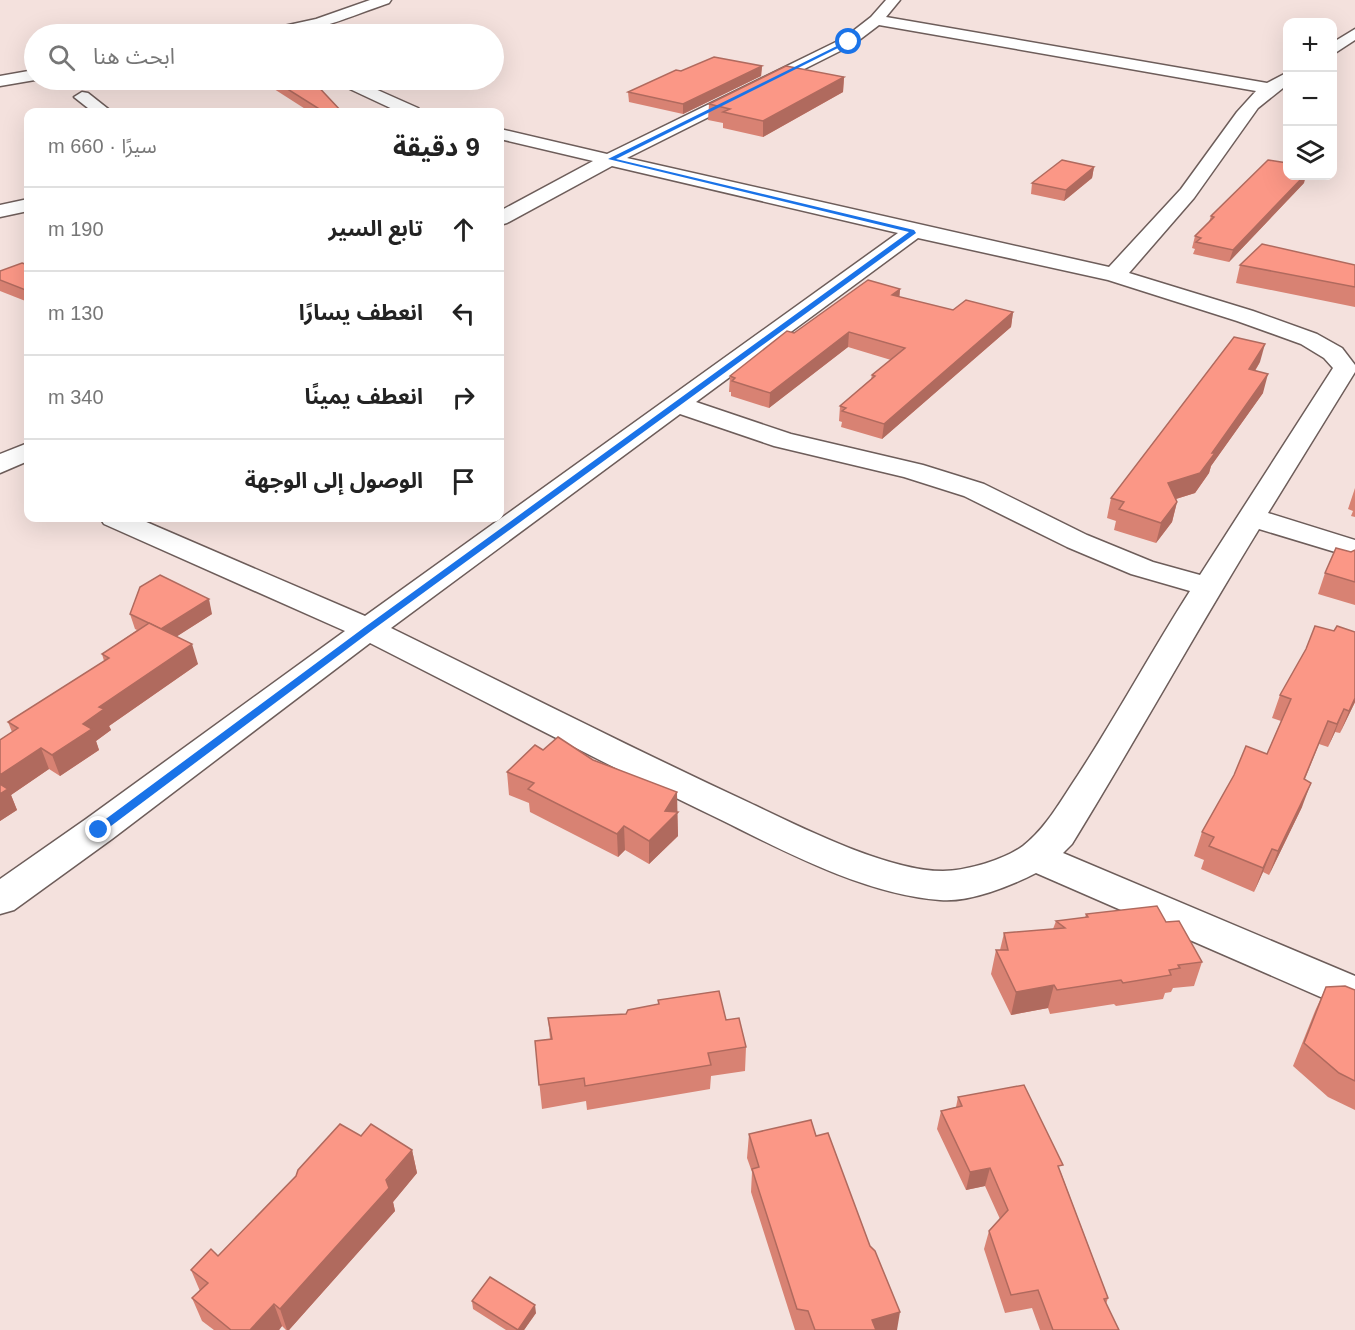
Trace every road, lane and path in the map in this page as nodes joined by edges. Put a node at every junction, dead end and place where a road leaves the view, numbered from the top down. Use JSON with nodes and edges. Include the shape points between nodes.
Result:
{"nodes":[{"id":1,"x":384,"y":0,"type":"edge"},
{"id":2,"x":893,"y":0,"type":"edge"},
{"id":3,"x":876,"y":20,"type":"junction"},
{"id":4,"x":311,"y":24,"type":"edge"},
{"id":5,"x":1352,"y":39,"type":"edge"},
{"id":6,"x":1337,"y":48,"type":"edge"},
{"id":7,"x":24,"y":77,"type":"edge"},
{"id":8,"x":0,"y":81,"type":"edge"},
{"id":9,"x":1278,"y":83,"type":"edge"},
{"id":10,"x":365,"y":90,"type":"edge"},
{"id":11,"x":82,"y":97,"type":"dead end"},
{"id":12,"x":97,"y":108,"type":"edge"},
{"id":13,"x":403,"y":108,"type":"edge"},
{"id":14,"x":504,"y":135,"type":"edge"},
{"id":15,"x":611,"y":159,"type":"junction"},
{"id":16,"x":24,"y":206,"type":"edge"},
{"id":17,"x":0,"y":211,"type":"edge"},
{"id":18,"x":504,"y":217,"type":"edge"},
{"id":19,"x":914,"y":231,"type":"junction"},
{"id":20,"x":1114,"y":275,"type":"junction"},
{"id":21,"x":1350,"y":369,"type":"edge"},
{"id":22,"x":679,"y":405,"type":"junction"},
{"id":23,"x":24,"y":453,"type":"edge"},
{"id":24,"x":0,"y":466,"type":"edge"},
{"id":25,"x":24,"y":477,"type":"edge"},
{"id":26,"x":1253,"y":518,"type":"junction"},
{"id":27,"x":123,"y":522,"type":"edge"},
{"id":28,"x":1355,"y":549,"type":"edge"},
{"id":29,"x":1208,"y":587,"type":"junction"},
{"id":30,"x":368,"y":629,"type":"junction"},
{"id":31,"x":1035,"y":857,"type":"junction"},
{"id":32,"x":0,"y":899,"type":"edge"},
{"id":33,"x":1355,"y":995,"type":"edge"}],
"edges":[{"from":1,"to":4,"type":"street"},
{"from":2,"to":3,"type":"street"},
{"from":3,"to":9,"type":"street"},
{"from":3,"to":15,"type":"street","via":[[849,42]]},
{"from":5,"to":6,"type":"street"},
{"from":7,"to":8,"type":"street"},
{"from":9,"to":20,"type":"street","via":[[1249,107],[1210,164]]},
{"from":10,"to":13,"type":"street"},
{"from":11,"to":12,"type":"street"},
{"from":14,"to":15,"type":"street"},
{"from":15,"to":18,"type":"street"},
{"from":15,"to":19,"type":"street"},
{"from":16,"to":17,"type":"street"},
{"from":19,"to":20,"type":"street"},
{"from":19,"to":22,"type":"street"},
{"from":20,"to":21,"type":"street","via":[[1309,339]]},
{"from":21,"to":26,"type":"street"},
{"from":22,"to":29,"type":"street","via":[[783,440],[974,490],[1088,546],[1142,568]]},
{"from":22,"to":30,"type":"street"},
{"from":23,"to":24,"type":"street"},
{"from":24,"to":25,"type":"street"},
{"from":26,"to":28,"type":"street"},
{"from":26,"to":29,"type":"street"},
{"from":27,"to":30,"type":"street"},
{"from":29,"to":31,"type":"street","via":[[1059,834]]},
{"from":30,"to":31,"type":"street","via":[[684,788],[866,868],[904,880],[943,886],[994,877]]},
{"from":30,"to":32,"type":"street"},
{"from":31,"to":33,"type":"street"}]}
